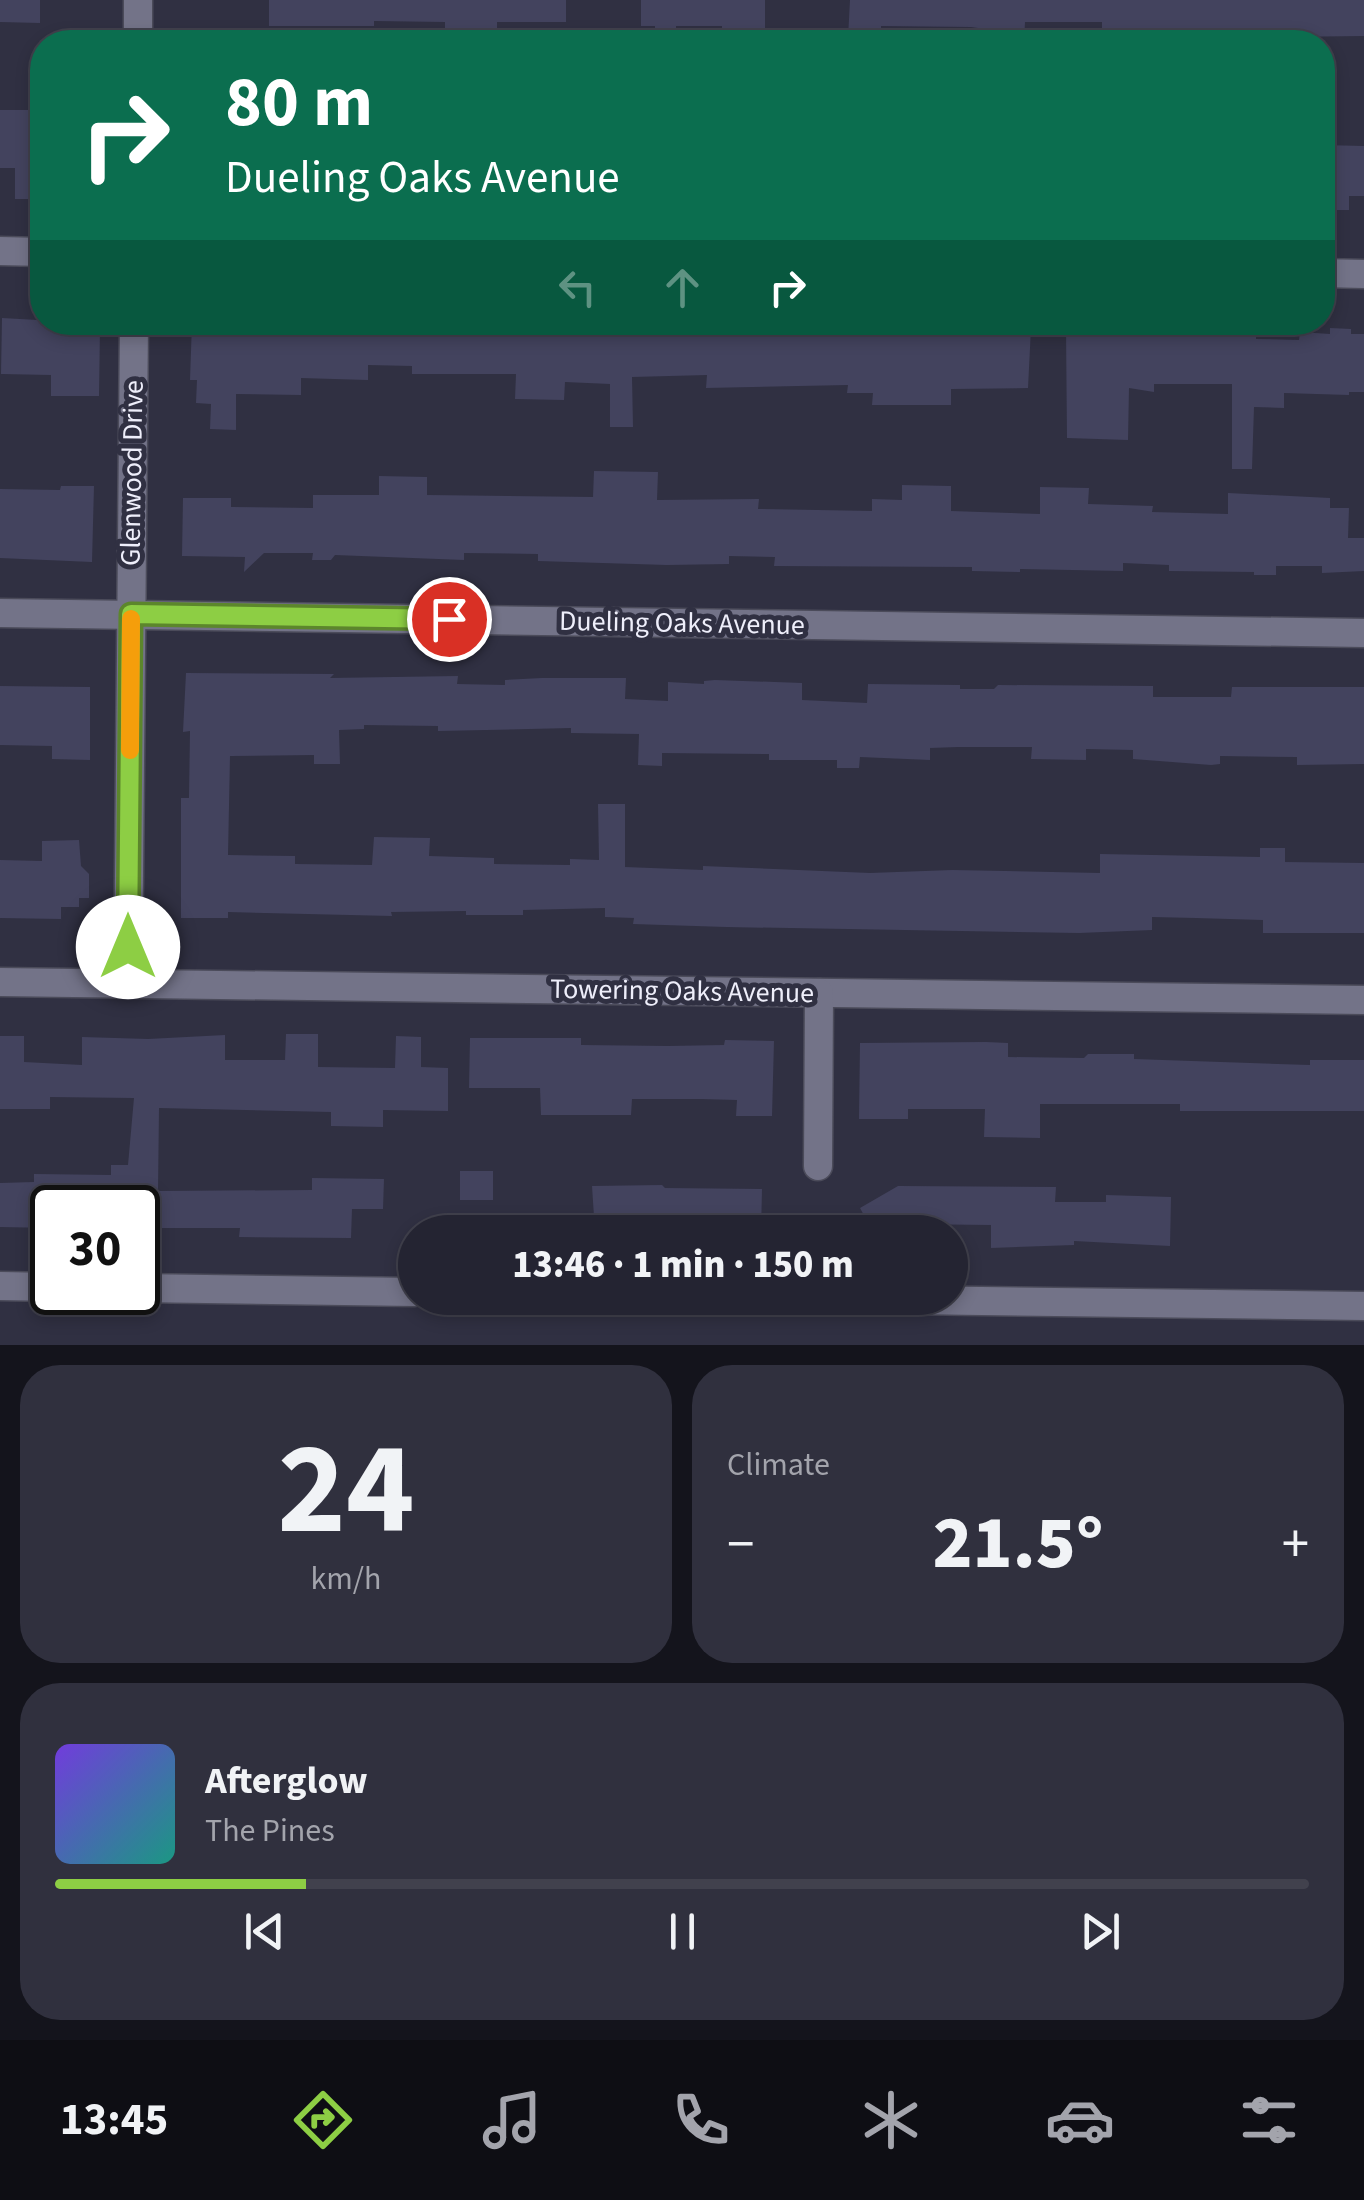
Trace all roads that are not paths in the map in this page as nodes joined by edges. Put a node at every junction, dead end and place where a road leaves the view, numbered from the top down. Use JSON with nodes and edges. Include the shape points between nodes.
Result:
{"nodes":[{"id":1,"x":138,"y":0,"type":"edge"},
{"id":2,"x":138,"y":30,"type":"edge"},
{"id":3,"x":0,"y":251,"type":"edge"},
{"id":4,"x":30,"y":252,"type":"edge"},
{"id":5,"x":1335,"y":273,"type":"edge"},
{"id":6,"x":1364,"y":274,"type":"edge"},
{"id":7,"x":134,"y":335,"type":"edge"},
{"id":8,"x":0,"y":613,"type":"edge"},
{"id":9,"x":131,"y":614,"type":"junction"},
{"id":10,"x":1364,"y":633,"type":"edge"},
{"id":11,"x":0,"y":982,"type":"edge"},
{"id":12,"x":128,"y":984,"type":"junction"},
{"id":13,"x":819,"y":993,"type":"junction"},
{"id":14,"x":1364,"y":1000,"type":"edge"},
{"id":15,"x":818,"y":1166,"type":"dead end"},
{"id":16,"x":0,"y":1286,"type":"edge"},
{"id":17,"x":30,"y":1287,"type":"edge"},
{"id":18,"x":160,"y":1288,"type":"edge"},
{"id":19,"x":398,"y":1292,"type":"edge"},
{"id":20,"x":968,"y":1301,"type":"edge"},
{"id":21,"x":1364,"y":1306,"type":"edge"}],
"edges":[{"from":1,"to":2,"type":"street"},
{"from":3,"to":4,"type":"street"},
{"from":5,"to":6,"type":"street"},
{"from":7,"to":9,"type":"street","name":"Glenwood Drive"},
{"from":8,"to":9,"type":"street","name":"Dueling Oaks Avenue"},
{"from":9,"to":10,"type":"street","name":"Dueling Oaks Avenue"},
{"from":9,"to":12,"type":"street","name":"Glenwood Drive"},
{"from":11,"to":12,"type":"street","name":"Towering Oaks Avenue"},
{"from":12,"to":13,"type":"street","name":"Towering Oaks Avenue"},
{"from":13,"to":14,"type":"street","name":"Towering Oaks Avenue"},
{"from":13,"to":15,"type":"street"},
{"from":16,"to":17,"type":"street"},
{"from":18,"to":19,"type":"street"},
{"from":20,"to":21,"type":"street"}]}
